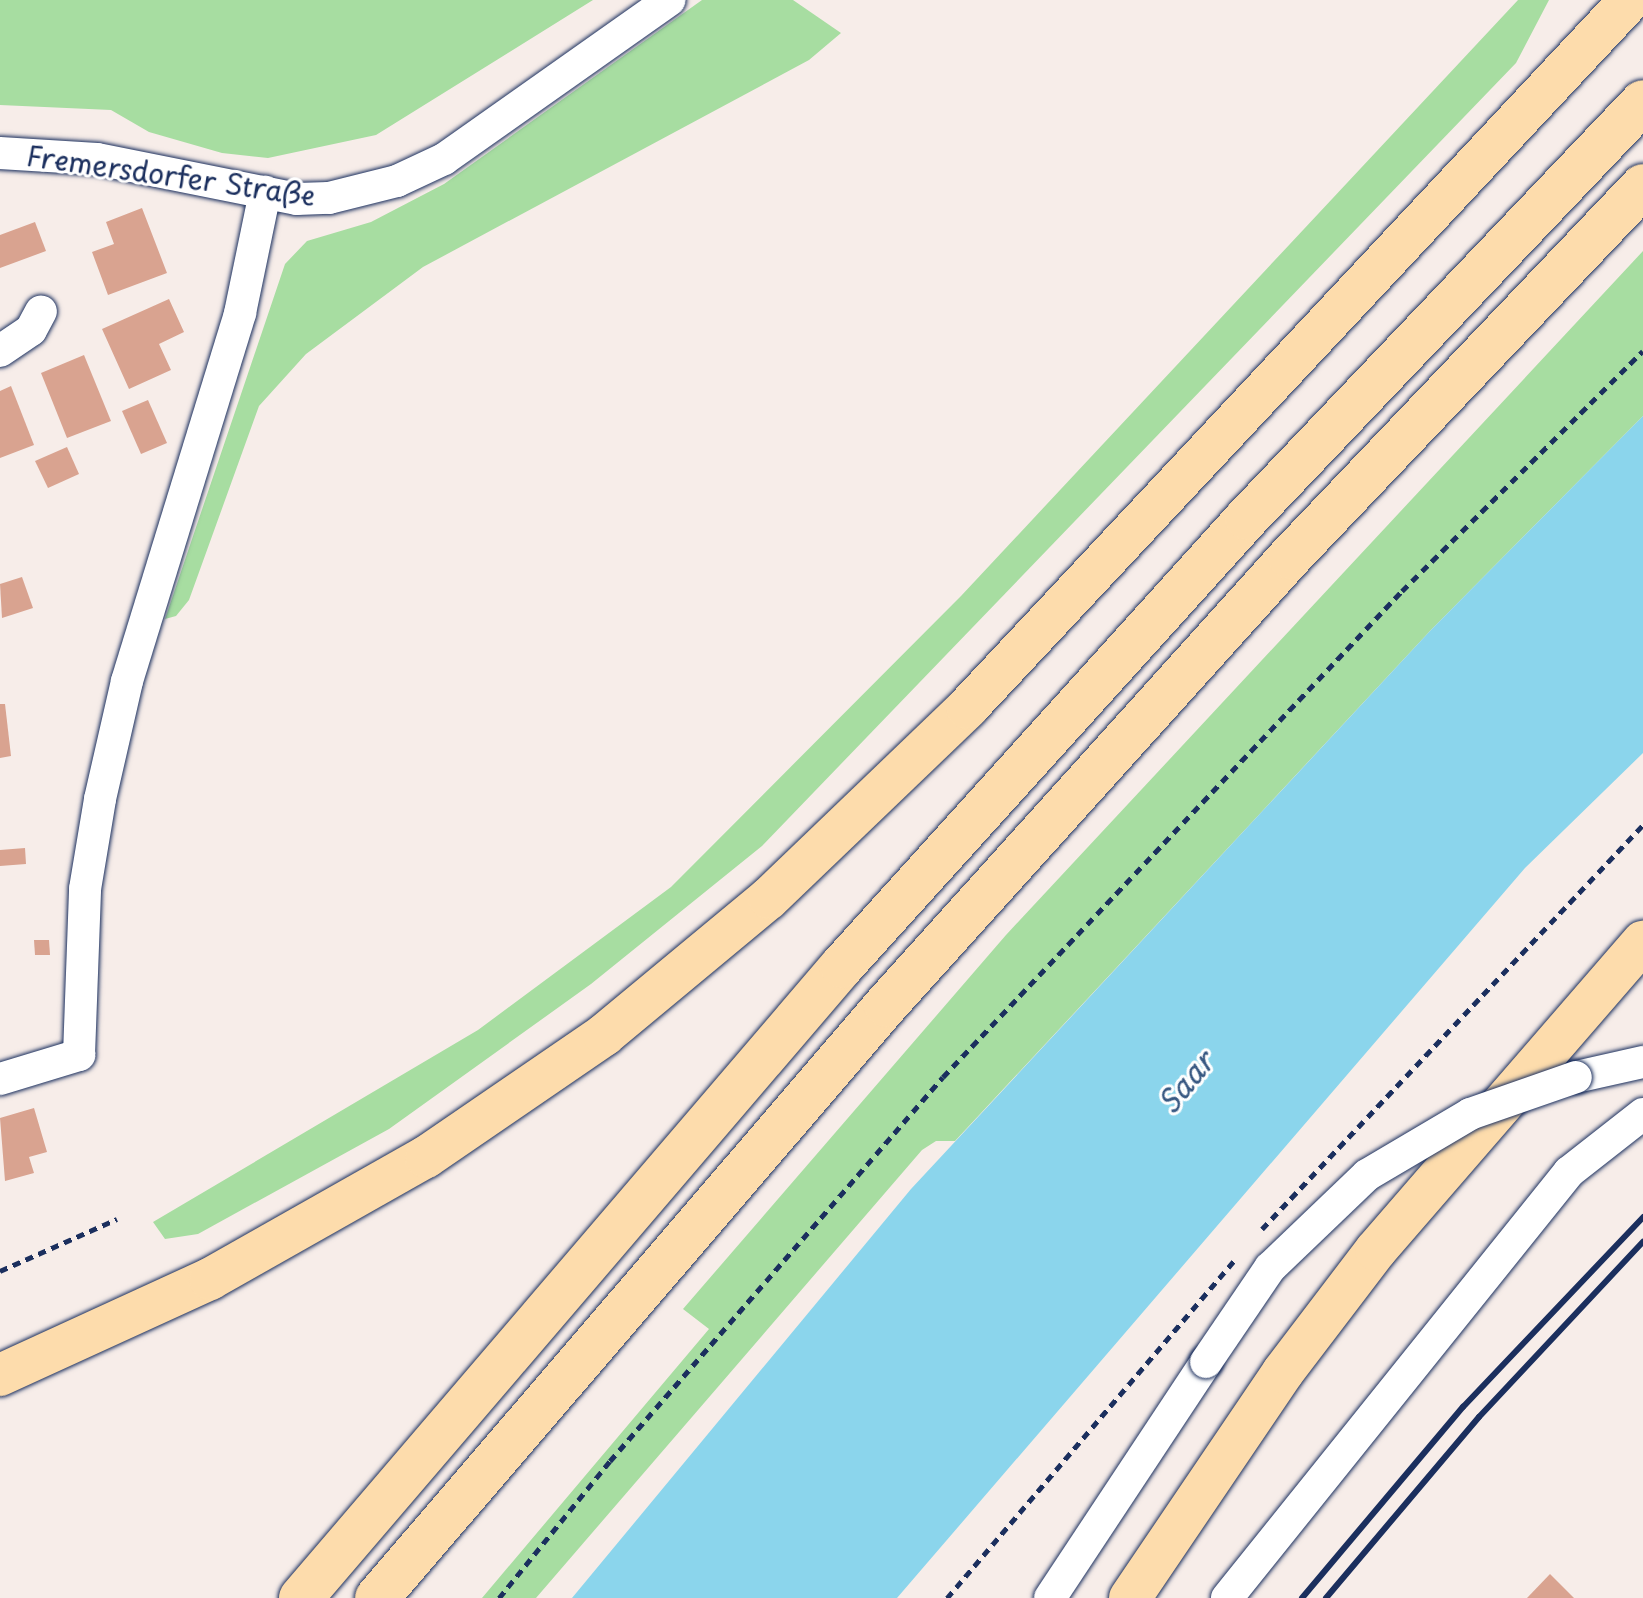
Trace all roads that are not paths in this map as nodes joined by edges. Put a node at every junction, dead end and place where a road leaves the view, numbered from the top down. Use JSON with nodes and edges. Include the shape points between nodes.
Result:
{"nodes":[{"id":1,"x":669,"y":0,"type":"edge"},
{"id":2,"x":1630,"y":0,"type":"edge"},
{"id":3,"x":1643,"y":102,"type":"edge"},
{"id":4,"x":0,"y":153,"type":"edge"},
{"id":5,"x":1643,"y":186,"type":"edge"},
{"id":6,"x":265,"y":192,"type":"junction"},
{"id":7,"x":41,"y":311,"type":"dead end"},
{"id":8,"x":0,"y":351,"type":"edge"},
{"id":9,"x":1643,"y":942,"type":"edge"},
{"id":10,"x":1643,"y":1062,"type":"edge"},
{"id":11,"x":0,"y":1079,"type":"edge"},
{"id":12,"x":1643,"y":1114,"type":"edge"},
{"id":13,"x":0,"y":1375,"type":"edge"},
{"id":14,"x":301,"y":1598,"type":"edge"},
{"id":15,"x":377,"y":1598,"type":"edge"},
{"id":16,"x":1050,"y":1598,"type":"edge"},
{"id":17,"x":1130,"y":1598,"type":"edge"},
{"id":18,"x":1227,"y":1598,"type":"edge"}],
"edges":[{"from":1,"to":6,"type":"street","name":"Fremersdorfer Straße","via":[[444,159],[397,181],[329,198]]},
{"from":2,"to":13,"type":"main road","via":[[967,708],[769,898],[604,1035],[335,1212],[210,1279]]},
{"from":3,"to":14,"type":"highway","via":[[1247,518],[842,966]]},
{"from":4,"to":6,"type":"street","name":"Fremersdorfer Straße","via":[[112,162]]},
{"from":5,"to":15,"type":"highway","via":[[1290,557],[886,1005]]},
{"from":6,"to":11,"type":"street","via":[[240,313],[127,681],[100,799],[85,889],[79,1055]]},
{"from":7,"to":8,"type":"street","via":[[31,330]]},
{"from":9,"to":17,"type":"main road","via":[[1376,1250],[1283,1372]]},
{"from":10,"to":16,"type":"street","bridge":true,"via":[[1481,1108],[1367,1175],[1270,1268]]},
{"from":12,"to":18,"type":"street","via":[[1569,1172]]}]}
